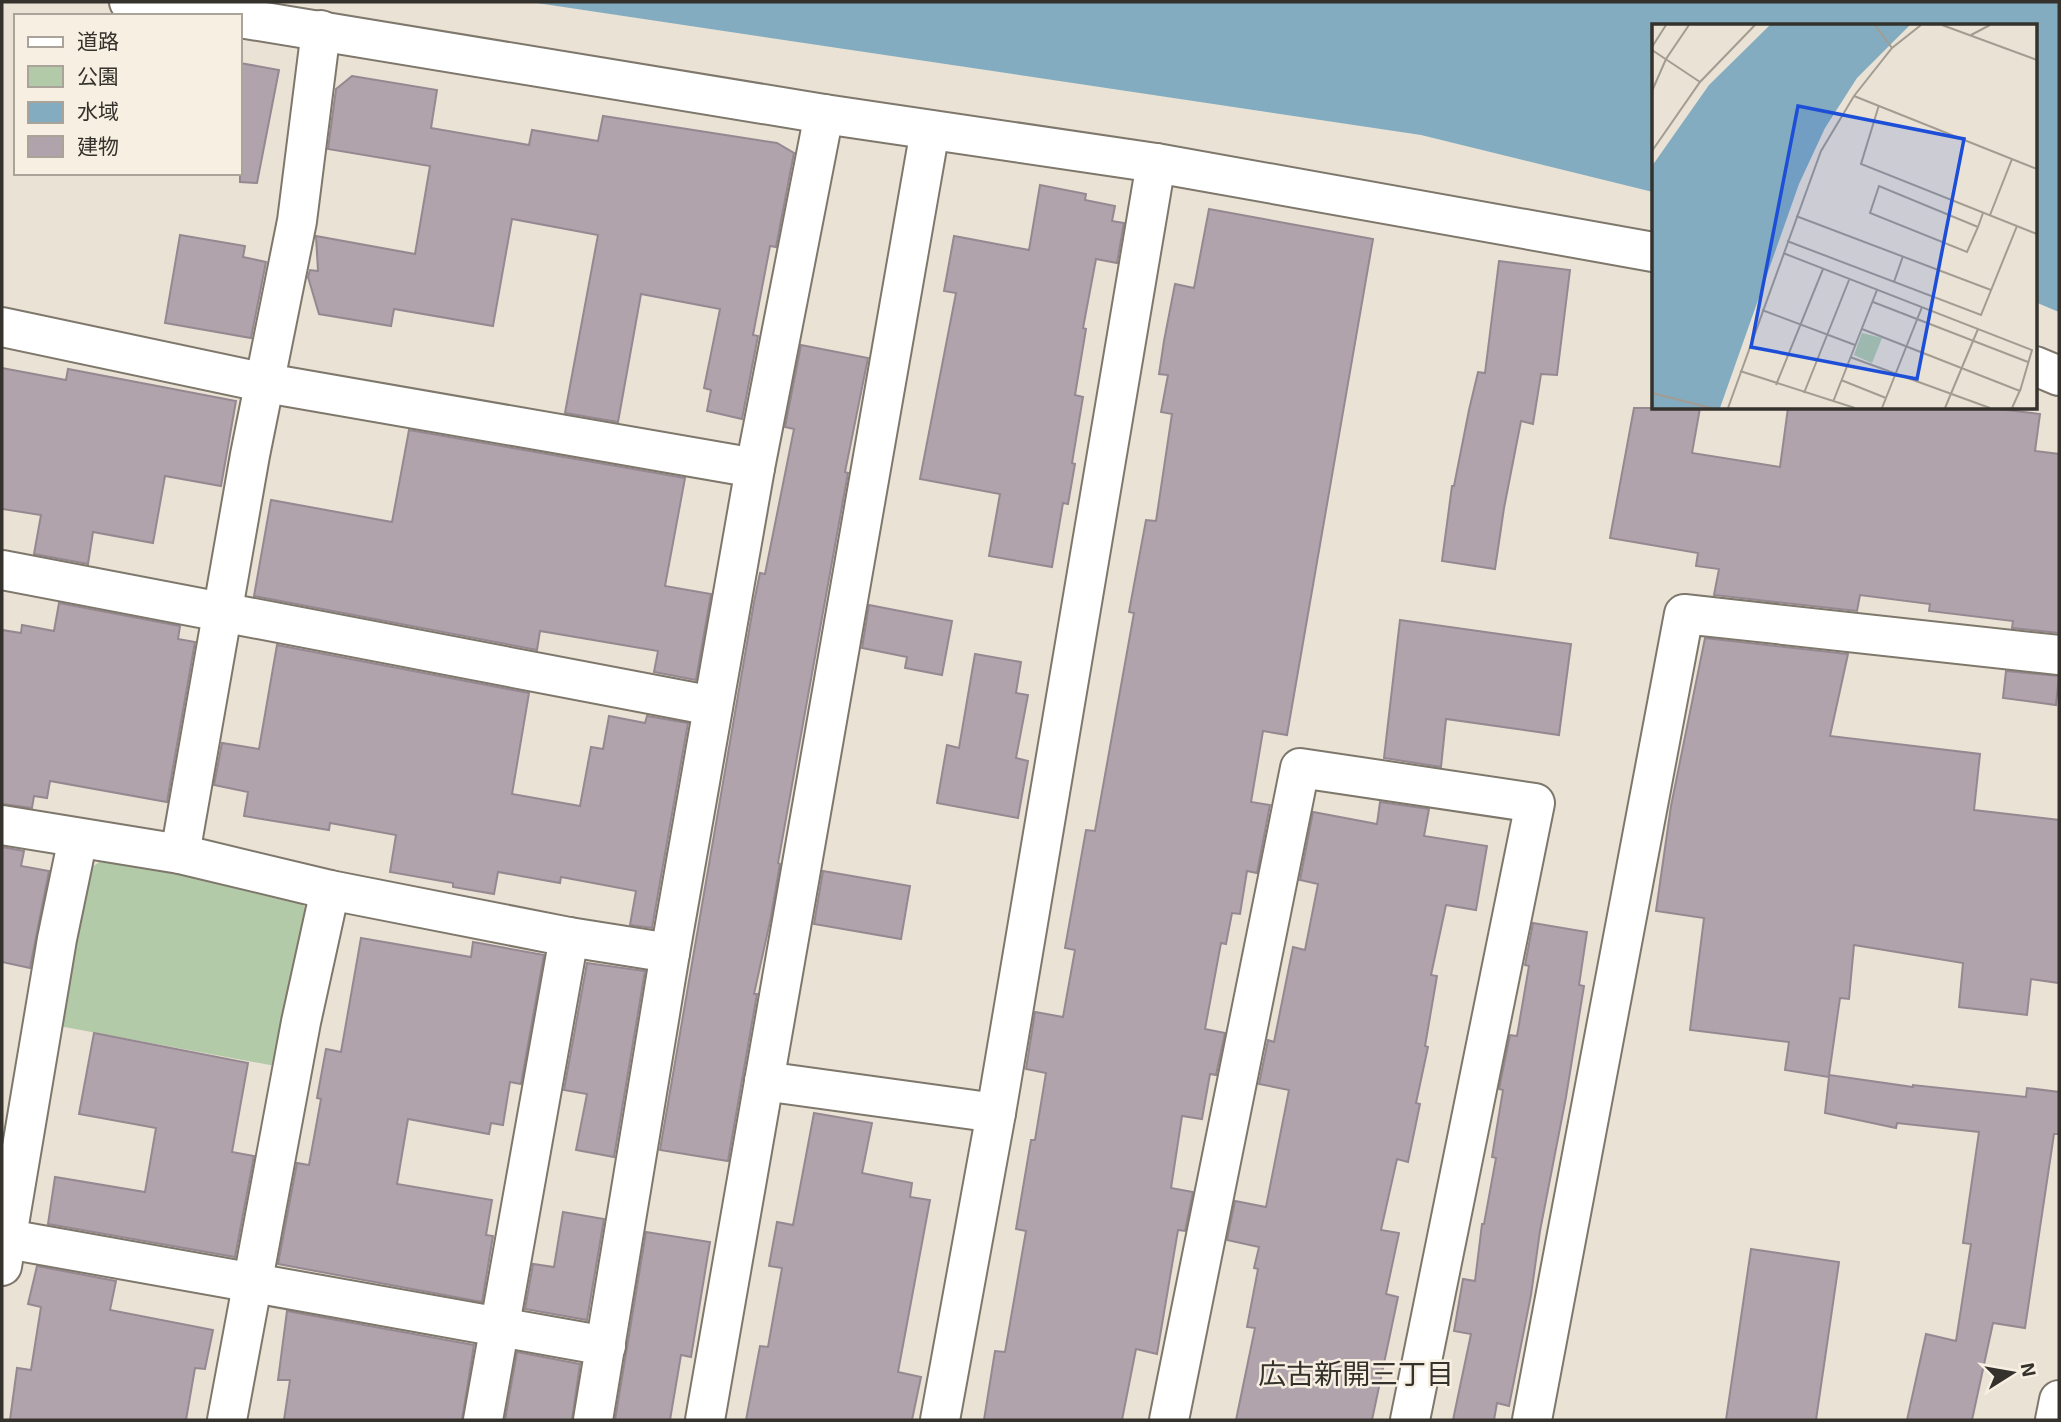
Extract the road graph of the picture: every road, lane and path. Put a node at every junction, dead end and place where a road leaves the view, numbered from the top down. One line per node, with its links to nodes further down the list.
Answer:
1 (129, 2): 2 (street)
2 (210, 14)
3 (242, 18): 4 (street)
4 (321, 30): 5 (street); 12 (street)
5 (824, 114): 6 (street); 13 (street)
6 (930, 130): 7 (street); 24 (street)
7 (1156, 163): 8 (street); 25 (street)
8 (1652, 252)
9 (2, 327): 12 (street)
10 (2036, 366): 11 (street)
11 (2059, 376)
12 (266, 383): 13 (street); 15 (street)
13 (755, 468): 17 (street)
14 (2, 570): 15 (street)
15 (222, 613): 17 (street); 20 (street)
16 (2059, 655): 38 (street)
17 (713, 706): 23 (street)
18 (2, 825): 19 (street)
19 (78, 838): 20 (street); 26 (street)
20 (180, 854): 21 (street)
21 (330, 890): 22 (street); 27 (street)
22 (569, 937): 23 (street); 28 (street)
23 (670, 953): 29 (street)
24 (764, 1081): 25 (street); 34 (street)
25 (996, 1113): 35 (street)
26 (3, 1248): 27 (street)
27 (251, 1284): 28 (street); 31 (street)
28 (500, 1329): 29 (street); 32 (street)
29 (606, 1346): 33 (street)
30 (2059, 1400): 39 (street)
31 (227, 1420)
32 (483, 1420)
33 (593, 1420)
34 (705, 1420)
35 (940, 1420)
36 (1169, 1420): 37 (street)
37 (1410, 1420)
38 (1532, 1420)
39 (2055, 1420)

